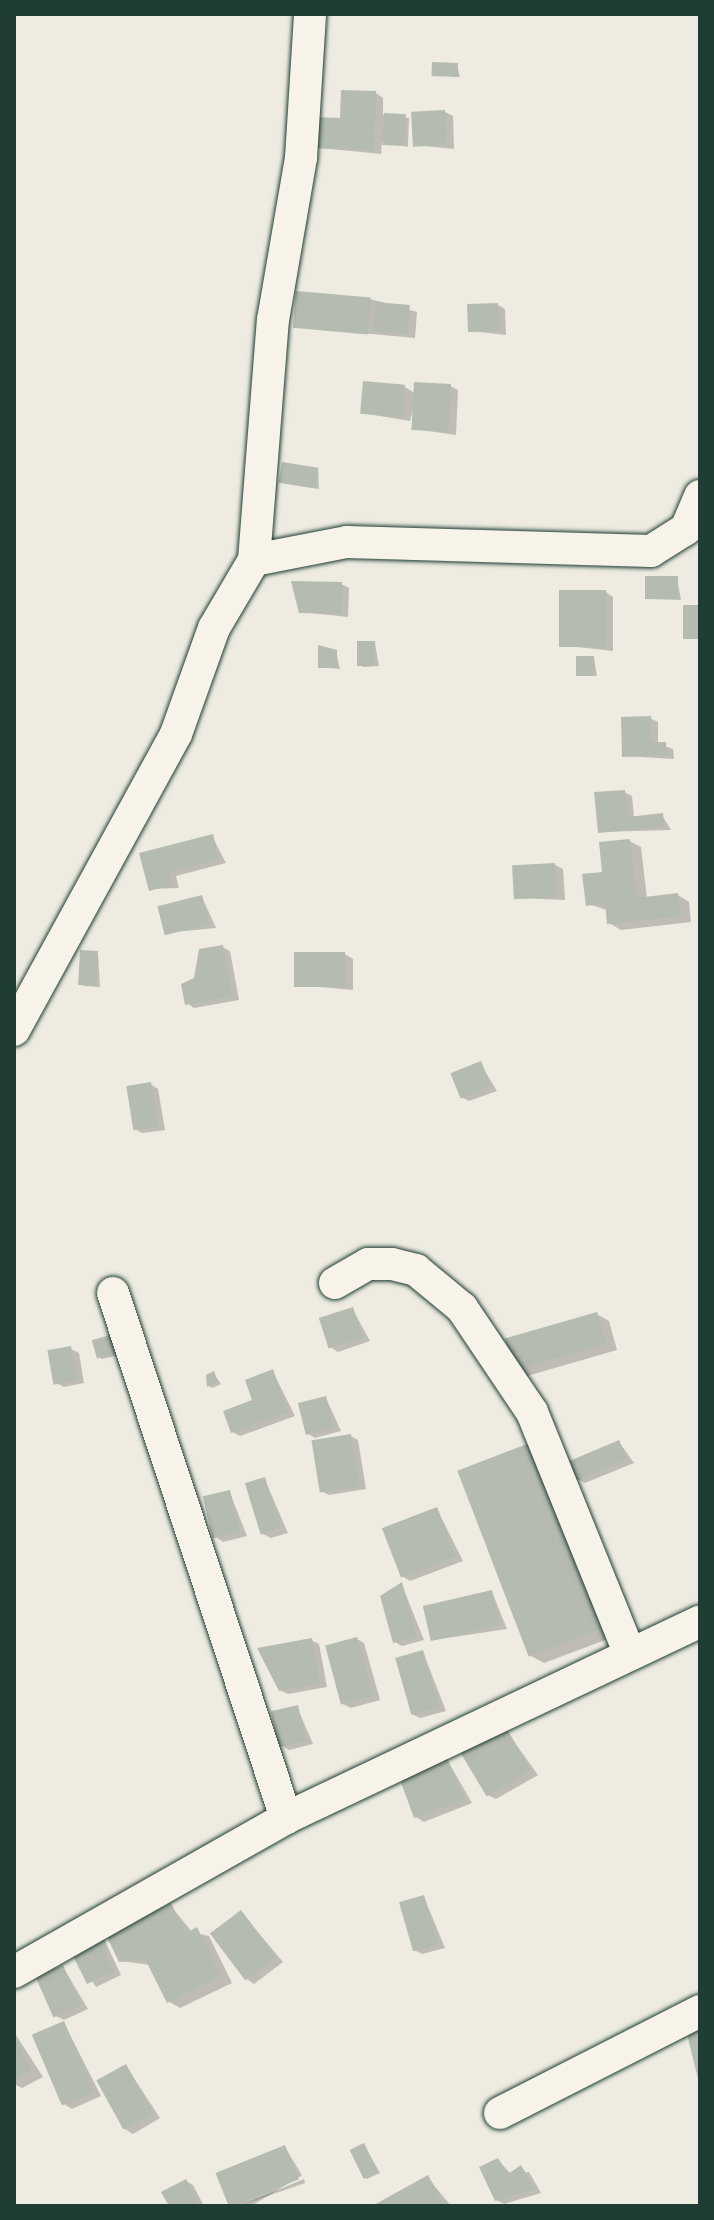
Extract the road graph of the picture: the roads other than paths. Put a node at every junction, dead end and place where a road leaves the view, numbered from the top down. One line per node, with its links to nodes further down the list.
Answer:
1 (310, 14): 3 (street)
2 (700, 496): 3 (street)
3 (254, 560): 4 (street)
4 (14, 1030)
5 (335, 1283): 8 (street)
6 (113, 1293): 9 (street)
7 (700, 1621): 8 (street)
8 (629, 1652): 9 (street)
9 (286, 1818): 10 (street)
10 (14, 1972)
11 (700, 2011): 12 (street)
12 (500, 2113)

